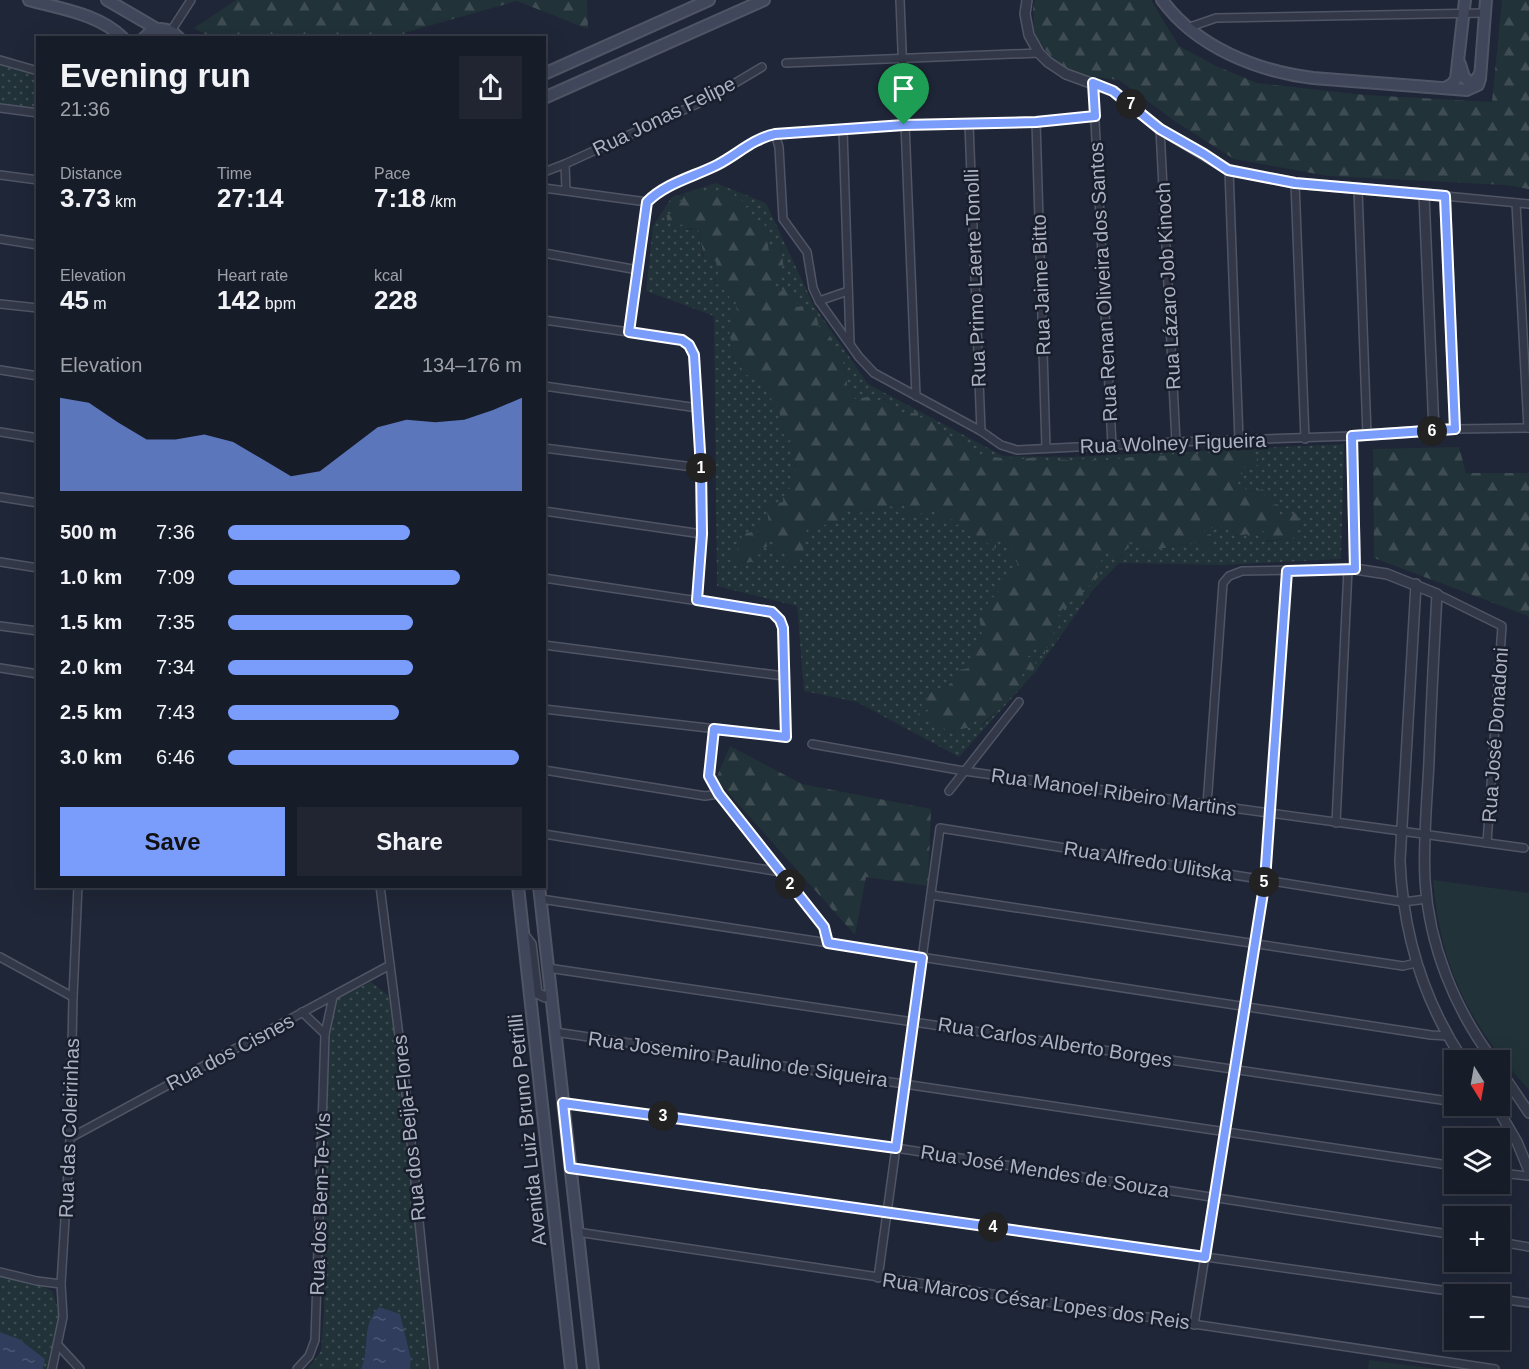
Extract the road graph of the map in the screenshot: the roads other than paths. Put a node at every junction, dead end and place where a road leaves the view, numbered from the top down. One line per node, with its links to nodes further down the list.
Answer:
1 (29, 0): 16 (main road)
2 (107, 0): 14 (main road)
3 (191, 0): 15 (street)
4 (709, 0): 26 (main road)
5 (900, 0): 19 (street)
6 (1027, 0): 18 (street)
7 (1162, 0): 13 (main road)
8 (1465, 0): 11 (main road)
9 (1486, 0): 12 (main road)
10 (759, 1): 29 (main road)
11 (1464, 12): 12 (street); 13 (street); 21 (main road)
12 (1484, 13): 25 (main road)
13 (1188, 28): 28 (main road)
14 (157, 29): 15 (main road); 17 (main road)
15 (175, 34)
16 (121, 36)
17 (146, 36)
18 (1039, 53): 19 (street); 27 (street)
19 (902, 59): 22 (street); 35 (street)
20 (0, 60): 24 (street)
21 (1459, 61): 25 (main road); 28 (main road)
22 (786, 63)
23 (762, 67): 39 (street, Rua Jonas Felipe)
24 (36, 70)
25 (1481, 70): 28 (main road)
26 (546, 73)
27 (1093, 83): 32 (street, Rua Renan Oliveira dos Santos); 36 (street)
28 (1445, 88)
29 (546, 97)
30 (0, 108): 31 (street)
31 (36, 113)
32 (1095, 116): 33 (street); 80 (street, Rua Renan Oliveira dos Santos)
33 (1036, 122): 34 (street); 82 (street, Rua Jaime Bitto)
34 (969, 124): 35 (street); 71 (street, Rua Primo Laerte Tonolli)
35 (904, 125): 37 (street); 67 (street)
36 (1160, 129): 40 (street); 79 (street, Rua Lázaro Job Kinoch)
37 (843, 130): 38 (street); 57 (street)
38 (775, 134): 50 (street); 58 (street, Rua Wolney Figueira)
39 (566, 164): 41 (street, Rua Jonas Felipe); 47 (street)
40 (1228, 170): 44 (street); 78 (street)
41 (546, 171)
42 (0, 175): 43 (street)
43 (36, 180)
44 (1295, 183): 46 (street); 77 (street)
45 (546, 188): 47 (street)
46 (1358, 189): 48 (street); 74 (street)
47 (566, 190): 50 (street)
48 (1424, 194): 49 (street); 72 (street)
49 (1445, 196): 51 (street); 70 (street)
50 (647, 202): 56 (street)
51 (1516, 202): 52 (street); 69 (street)
52 (1529, 204)
53 (0, 239): 54 (street)
54 (36, 245)
55 (546, 254): 56 (street)
56 (638, 270): 62 (street)
57 (848, 291): 58 (street); 63 (street)
58 (819, 301): 63 (street, Rua Wolney Figueira)
59 (0, 304): 60 (street)
60 (36, 308)
61 (546, 320): 62 (street)
62 (629, 332): 68 (street)
63 (850, 344): 67 (street, Rua Wolney Figueira)
64 (0, 370): 65 (street)
65 (36, 376)
66 (546, 386): 68 (street)
67 (916, 396): 71 (street, Rua Wolney Figueira)
68 (698, 408): 83 (street)
69 (1529, 428): 70 (street, Rua Wolney Figueira)
70 (1455, 429): 72 (street, Rua Wolney Figueira)
71 (981, 431): 82 (street, Rua Wolney Figueira)
72 (1434, 431): 74 (street, Rua Wolney Figueira)
73 (0, 432): 76 (street)
74 (1367, 435): 75 (street, Rua Wolney Figueira)
75 (1352, 436): 77 (street, Rua Wolney Figueira); 90 (street)
76 (36, 438)
77 (1305, 439): 78 (street, Rua Wolney Figueira)
78 (1239, 440): 79 (street, Rua Wolney Figueira)
79 (1176, 442): 80 (street, Rua Wolney Figueira)
80 (1112, 445): 82 (street, Rua Wolney Figueira)
81 (546, 448): 83 (street)
82 (1046, 448)
83 (701, 468): 87 (street)
84 (0, 497): 85 (street)
85 (36, 503)
86 (546, 511): 87 (street)
87 (702, 534): 95 (street)
88 (0, 562): 89 (street)
89 (36, 568)
90 (1352, 569): 91 (street); 93 (street); 112 (street)
91 (1287, 571): 110 (street); 111 (street)
92 (546, 578): 95 (street)
93 (1416, 584): 94 (street); 113 (street)
94 (1437, 594): 115 (street); 116 (street, Rua José Donadoni)
95 (697, 600): 101 (street)
96 (0, 626): 97 (street)
97 (36, 631)
98 (546, 645): 101 (street)
99 (0, 668): 100 (street)
100 (36, 674)
101 (784, 676): 104 (street)
102 (1019, 702): 107 (street)
103 (546, 709): 104 (street)
104 (714, 729): 109 (street)
105 (812, 744): 107 (street, Rua Manoel Ribeiro Martins)
106 (546, 770): 109 (street)
107 (963, 771): 108 (street); 110 (street, Rua Manoel Ribeiro Martins)
108 (949, 790)
109 (719, 794): 118 (street)
110 (1207, 805): 111 (street, Rua Manoel Ribeiro Martins)
111 (1270, 813): 112 (street, Rua Manoel Ribeiro Martins); 119 (street)
112 (1336, 823): 113 (street, Rua Manoel Ribeiro Martins)
113 (1401, 832): 115 (street, Rua Manoel Ribeiro Martins); 127 (street)
114 (546, 834): 118 (street)
115 (1425, 835): 116 (street, Rua Manoel Ribeiro Martins); 126 (street)
116 (1487, 843): 117 (street, Rua Manoel Ribeiro Martins)
117 (1524, 848)
118 (778, 868): 129 (street)
119 (1265, 880): 124 (street, Rua Alfredo Ulitska); 127 (street, Rua Alfredo Ulitska); 130 (street)
120 (78, 888): 138 (street, Rua das Coleirinhas)
121 (380, 888): 134 (street, Rua dos Beija-Flores)
122 (518, 888): 128 (main road, Avenida Luiz Bruno Petrilli)
123 (539, 888): 125 (main road, Avenida Luiz Bruno Petrilli)
124 (931, 895): 130 (street); 132 (street)
125 (541, 899): 129 (street); 135 (main road, Avenida Luiz Bruno Petrilli)
126 (1427, 899): 127 (street, Rua Alfredo Ulitska); 148 (street)
127 (1403, 902): 133 (street)
128 (523, 934): 136 (street); 142 (main road, Avenida Luiz Bruno Petrilli)
129 (828, 943): 132 (street)
130 (1255, 944): 133 (street); 139 (street)
131 (0, 957): 138 (street)
132 (922, 958): 139 (street); 143 (street)
133 (1416, 963): 146 (street)
134 (390, 965): 137 (street, Rua dos Cisnes); 182 (street, Rua dos Beija-Flores)
135 (548, 968): 136 (main road, Avenida Luiz Bruno Petrilli); 143 (street, Rua Carlos Alberto Borges)
136 (551, 993): 140 (main road, Avenida Luiz Bruno Petrilli)
137 (333, 996): 141 (street, Rua dos Cisnes); 145 (street, Rua dos Bem-Te-Vis)
138 (73, 997): 157 (street, Rua das Coleirinhas)
139 (1245, 1007): 146 (street); 149 (street)
140 (553, 1011): 142 (street); 144 (main road, Avenida Luiz Bruno Petrilli)
141 (302, 1012): 145 (street); 157 (street, Rua dos Cisnes)
142 (532, 1014): 183 (main road, Avenida Luiz Bruno Petrilli)
143 (913, 1021): 149 (street, Rua Carlos Alberto Borges); 150 (street)
144 (555, 1032): 150 (street, Rua Josemiro Paulino de Siqueira); 153 (main road, Avenida Luiz Bruno Petrilli)
145 (325, 1034): 181 (street, Rua dos Bem-Te-Vis)
146 (1448, 1036): 147 (street)
147 (1457, 1050)
148 (1486, 1050)
149 (1235, 1069): 152 (street, Rua Carlos Alberto Borges); 156 (street)
150 (905, 1084): 156 (street, Rua Josemiro Paulino de Siqueira); 158 (street)
151 (1510, 1085): 154 (street)
152 (1444, 1100)
153 (563, 1103): 158 (street, Rua José Mendes de Souza); 160 (main road, Avenida Luiz Bruno Petrilli)
154 (1529, 1113)
155 (1502, 1116): 161 (street)
156 (1225, 1132): 159 (street, Rua Josemiro Paulino de Siqueira); 164 (street)
157 (70, 1138): 173 (street, Rua das Coleirinhas)
158 (896, 1148): 164 (street, Rua José Mendes de Souza); 165 (street)
159 (1444, 1164)
160 (570, 1168): 165 (street); 166 (main road, Avenida Luiz Bruno Petrilli)
161 (1529, 1171)
162 (1510, 1174): 163 (street)
163 (1529, 1176)
164 (1214, 1197): 167 (street, Rua José Mendes de Souza); 170 (street)
165 (887, 1212): 170 (street); 172 (street)
166 (577, 1233): 172 (street, Rua Marcos César Lopes dos Reis); 184 (main road, Avenida Luiz Bruno Petrilli)
167 (1444, 1233)
168 (1510, 1244): 169 (street)
169 (1529, 1247)
170 (1205, 1257): 174 (street); 177 (street)
171 (0, 1272): 173 (street)
172 (878, 1278): 177 (street, Rua Marcos César Lopes dos Reis)
173 (61, 1284): 178 (street, Rua das Coleirinhas)
174 (1444, 1290)
175 (1510, 1300): 176 (street)
176 (1529, 1303)
177 (1194, 1325): 185 (street, Rua Marcos César Lopes dos Reis)
178 (58, 1345): 179 (street, Rua das Coleirinhas); 180 (street)
179 (52, 1369)
180 (81, 1369)
181 (297, 1369)
182 (434, 1369)
183 (571, 1369)
184 (593, 1369)
185 (1495, 1369)

